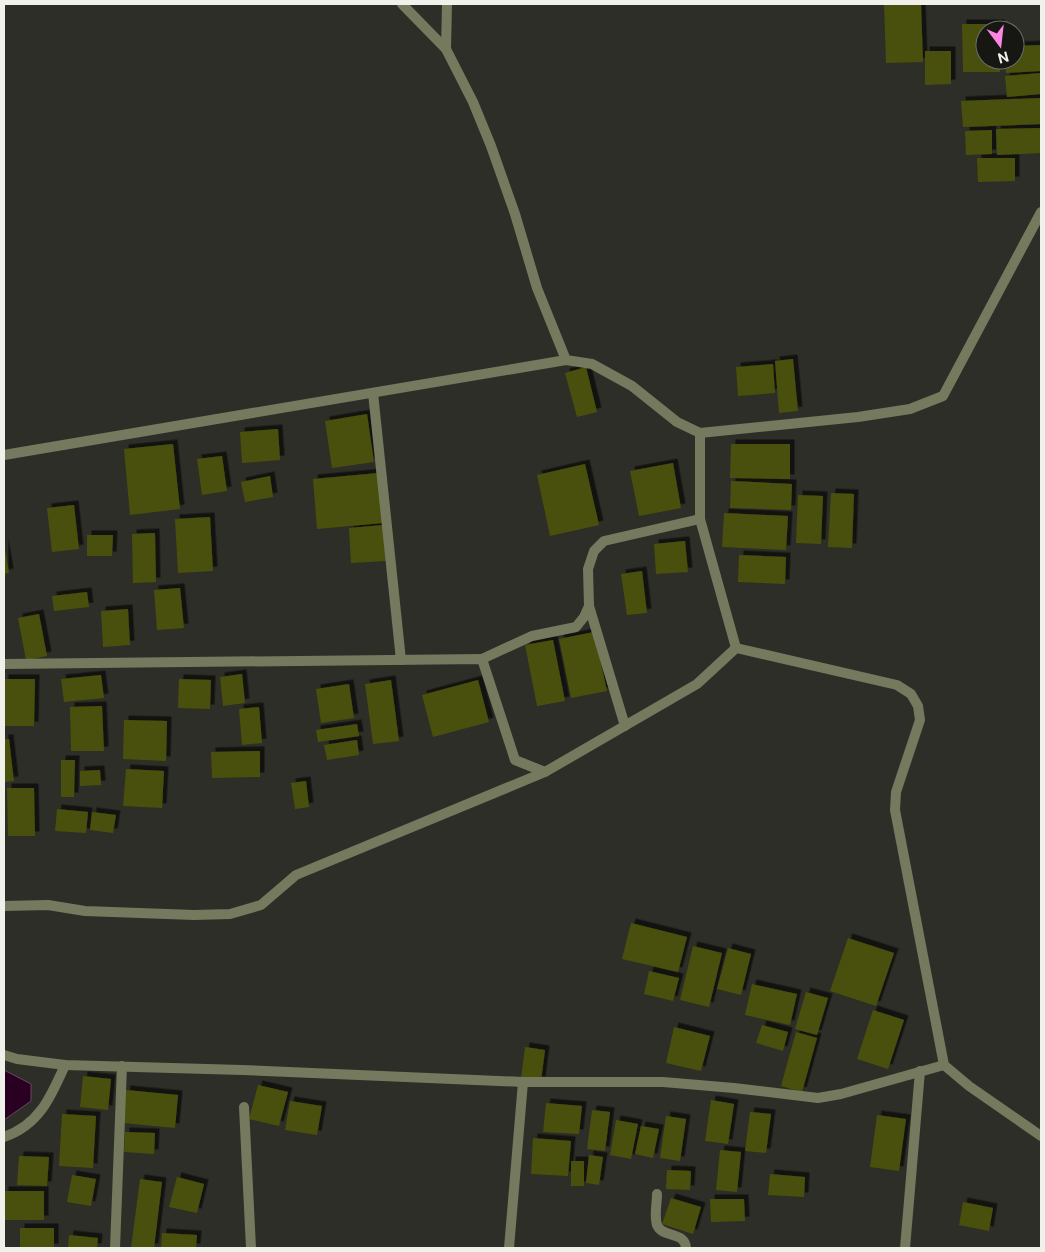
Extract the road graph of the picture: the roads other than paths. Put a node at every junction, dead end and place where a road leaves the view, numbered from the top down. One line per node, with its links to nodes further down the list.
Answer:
1 (402, 4): 3 (street)
2 (447, 4): 3 (street)
3 (446, 49): 5 (street)
4 (1041, 212): 7 (street)
5 (566, 360): 6 (street); 7 (street)
6 (373, 394): 8 (street); 12 (street)
7 (700, 433): 9 (street)
8 (4, 455)
9 (700, 519): 10 (street); 11 (street)
10 (589, 606): 13 (street); 15 (street)
11 (736, 648): 15 (street); 20 (street)
12 (401, 660): 13 (street); 14 (street)
13 (482, 660): 16 (street)
14 (4, 664)
15 (625, 726): 16 (street)
16 (545, 772): 17 (street)
17 (4, 906)
18 (4, 1055): 19 (street)
19 (65, 1065): 21 (street); 26 (street)
20 (944, 1065): 22 (street); 25 (street)
21 (122, 1066): 23 (street); 28 (street)
22 (920, 1071): 23 (street); 32 (street)
23 (524, 1082): 30 (street)
24 (244, 1107): 29 (street)
25 (1041, 1136)
26 (4, 1137)
27 (657, 1194): 31 (street)
28 (115, 1248)
29 (252, 1248)
30 (509, 1248)
31 (686, 1248)
32 (905, 1248)

